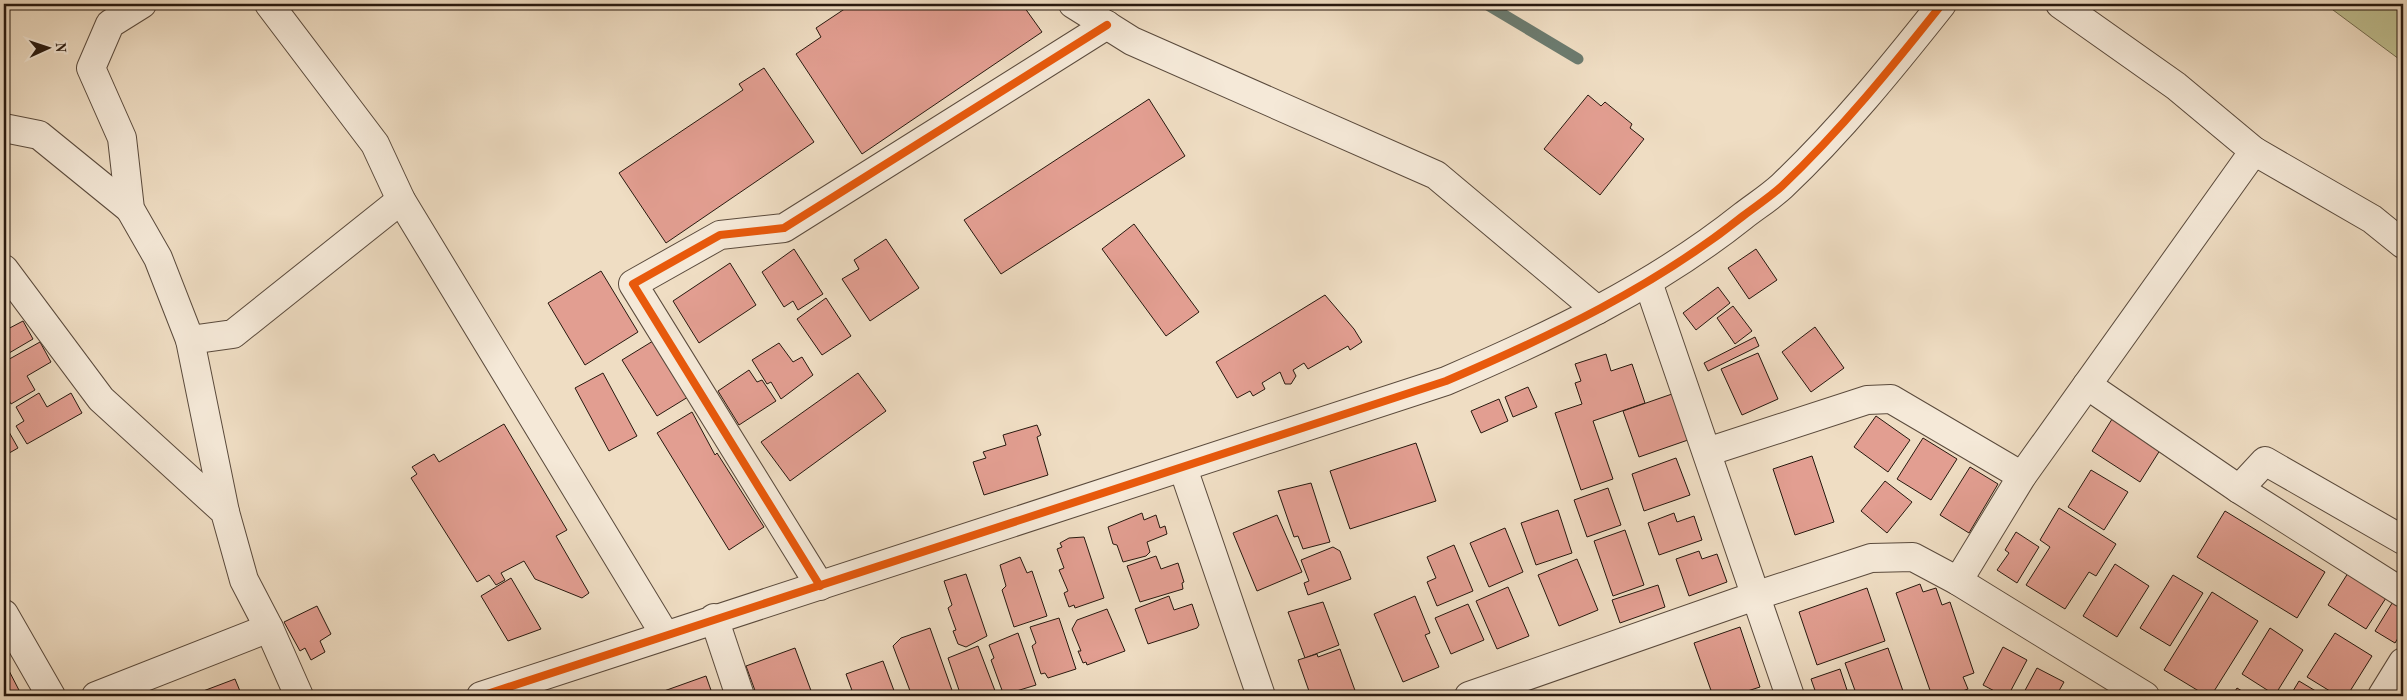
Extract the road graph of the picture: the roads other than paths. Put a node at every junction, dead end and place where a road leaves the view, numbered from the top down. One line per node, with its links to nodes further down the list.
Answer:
1 (142, 4): 10 (street)
2 (269, 4): 9 (street)
3 (1073, 4): 6 (street)
4 (1942, 4): 13 (street)
5 (2060, 4): 8 (street)
6 (1107, 25): 14 (street); 24 (street)
7 (4, 128): 10 (street)
8 (2254, 151): 11 (street); 16 (street)
9 (402, 200): 15 (street); 30 (street)
10 (130, 209): 15 (street)
11 (2403, 244)
12 (4, 269): 21 (street)
13 (1648, 282): 14 (street); 17 (street)
14 (1597, 310): 18 (street)
15 (190, 340): 21 (street)
16 (2087, 385): 19 (street); 20 (street)
17 (1707, 452): 19 (street); 26 (street)
18 (1183, 468): 24 (street); 37 (street)
19 (2022, 476): 23 (street)
20 (2239, 489): 22 (street); 25 (street)
21 (224, 512): 29 (street)
22 (2403, 540)
23 (1958, 581): 26 (street); 40 (street)
24 (820, 586): 28 (street)
25 (2403, 593)
26 (1755, 596): 38 (street); 39 (street)
27 (4, 614): 32 (street)
28 (714, 618): 30 (street); 36 (street)
29 (269, 628): 33 (street); 34 (street)
30 (665, 635): 35 (street)
31 (2403, 662): 41 (street)
32 (50, 696)
33 (96, 696)
34 (299, 696)
35 (481, 696)
36 (740, 696)
37 (1261, 696)
38 (1469, 696)
39 (1790, 696)
40 (2145, 696)
41 (2382, 696)

